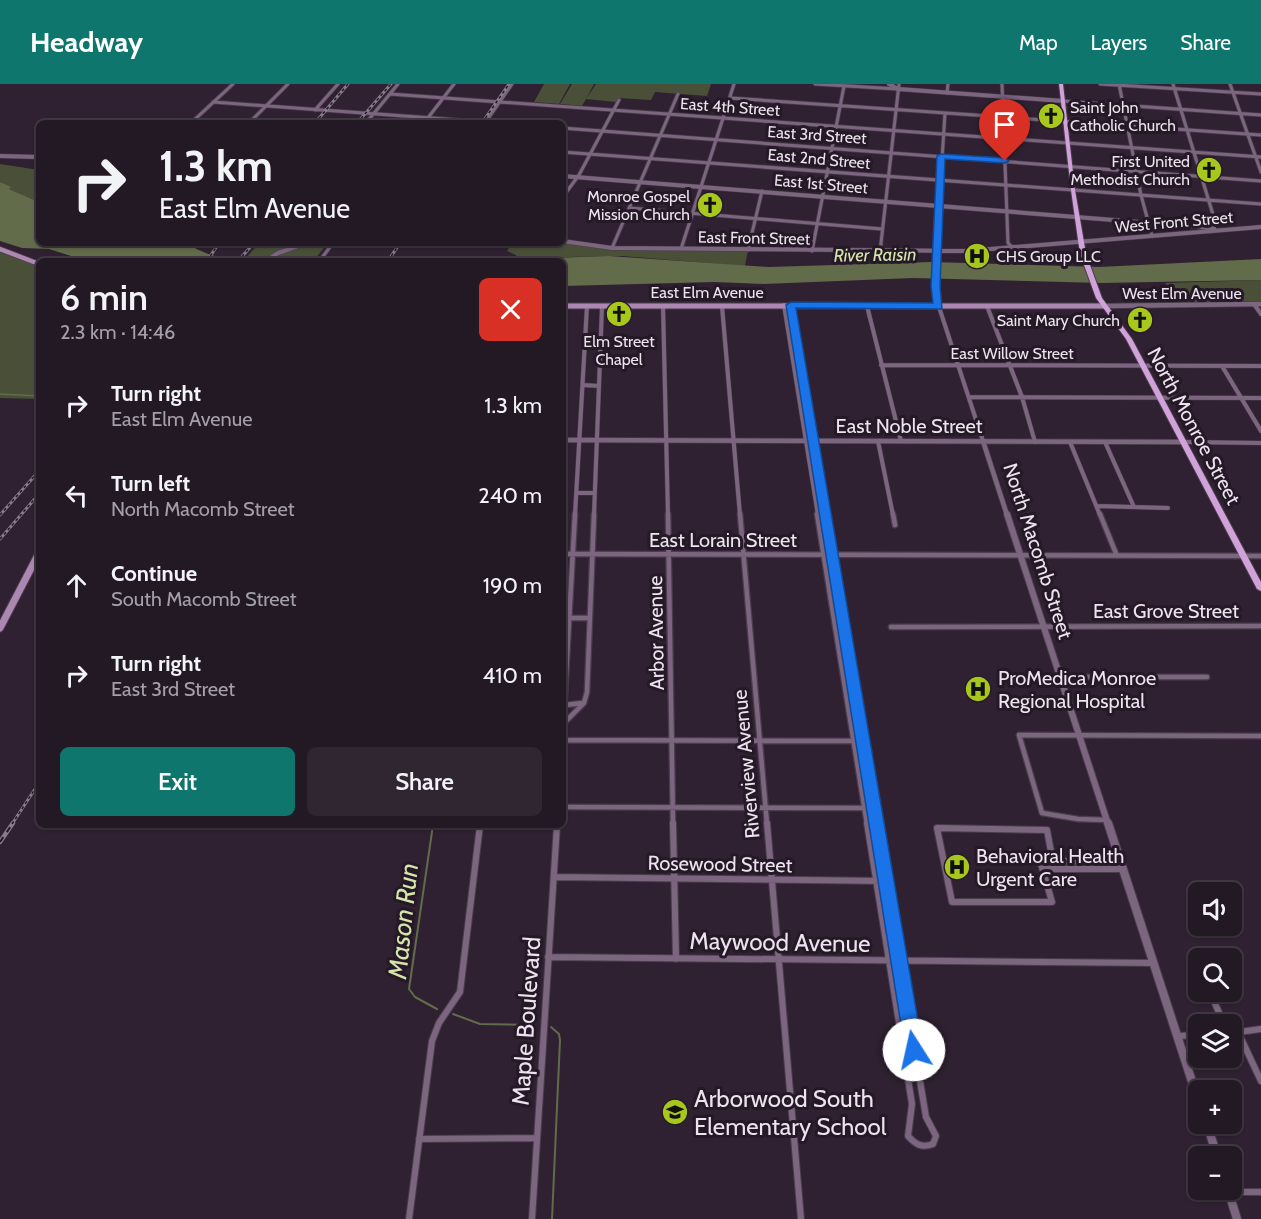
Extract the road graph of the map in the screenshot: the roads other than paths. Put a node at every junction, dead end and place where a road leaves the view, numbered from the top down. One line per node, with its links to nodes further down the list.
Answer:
1 (232, 84): 31 (street)
2 (288, 84): 33 (street)
3 (338, 84): 36 (street)
4 (398, 84): 22 (street)
5 (454, 84): 26 (street)
6 (512, 84): 29 (street)
7 (735, 84): 27 (street)
8 (815, 84): 17 (street)
9 (889, 84): 18 (street)
10 (948, 84): 20 (street)
11 (1002, 84): 25 (street)
12 (1061, 84): 30 (main road, North Monroe Street)
13 (1100, 84): 16 (street)
14 (1173, 84): 19 (street)
15 (1230, 84): 21 (street)
16 (1119, 85): 19 (street); 32 (street)
17 (844, 86): 18 (street); 34 (street)
18 (899, 87): 20 (street); 38 (street)
19 (1175, 89): 21 (street); 35 (street)
20 (947, 93): 25 (street)
21 (1233, 93): 24 (street); 40 (street)
22 (390, 94): 26 (street, East 4th Street); 41 (street)
23 (678, 94): 42 (street)
24 (1261, 94)
25 (1002, 96): 30 (street); 44 (street)
26 (444, 98): 29 (street, East 4th Street); 45 (street)
27 (730, 98): 34 (street); 46 (street)
28 (619, 100): 37 (street)
29 (500, 101): 37 (street, East 4th Street); 51 (street)
30 (1063, 101): 32 (street); 52 (main road, North Monroe Street)
31 (213, 102): 33 (street); 47 (street)
32 (1123, 105): 35 (street); 53 (street)
33 (266, 106): 36 (street); 48 (street)
34 (840, 106): 38 (street); 54 (street)
35 (1181, 109): 40 (street); 57 (street)
36 (315, 110): 41 (street)
37 (614, 110): 42 (street, East 4th Street); 58 (street)
38 (896, 110): 39 (street); 56 (street)
39 (945, 113): 44 (street); 59 (street)
40 (1241, 113): 43 (street); 60 (street)
41 (373, 114): 45 (street); 49 (street)
42 (668, 114): 46 (street, East 4th Street); 61 (street)
43 (1261, 115)
44 (1003, 117): 52 (street); 63 (street)
45 (428, 118): 50 (street)
46 (723, 118): 54 (street, East 4th Street); 64 (street)
47 (194, 120)
48 (252, 120)
49 (368, 120)
50 (451, 120)
51 (488, 120)
52 (1066, 121): 53 (street); 65 (main road, North Monroe Street)
53 (1127, 125): 57 (street); 66 (street)
54 (837, 126): 56 (street, East 4th Street); 67 (street)
55 (566, 128): 58 (street, East 3rd Street)
56 (892, 130): 59 (street, East 4th Street); 69 (street)
57 (1188, 130): 60 (street); 70 (street)
58 (603, 131): 61 (street, East 3rd Street); 71 (street)
59 (943, 134): 63 (street, East 4th Street); 73 (street)
60 (1247, 134): 62 (street); 74 (street)
61 (658, 135): 64 (street, East 3rd Street); 77 (street)
62 (1261, 135)
63 (1004, 138): 65 (street, East 4th Street); 78 (street)
64 (716, 139): 67 (street, East 3rd Street); 79 (street)
65 (1068, 143): 66 (street, East 4th Street); 80 (main road, North Monroe Street)
66 (1132, 147): 70 (street, East 4th Street); 81 (street)
67 (831, 148): 69 (street, East 3rd Street); 82 (street)
68 (566, 152): 71 (street, East 2nd Street)
69 (890, 152): 73 (street, East 3rd Street); 87 (street)
70 (1194, 152): 74 (street, East 4th Street); 85 (street)
71 (591, 154): 77 (street, East 2nd Street); 86 (street)
72 (0, 156): 75 (street)
73 (941, 156): 78 (street, East 3rd Street); 88 (street)
74 (1254, 156): 76 (street, East 4th Street); 83 (street)
75 (36, 157)
76 (1261, 157)
77 (649, 158): 79 (street, East 2nd Street); 90 (street)
78 (1005, 161): 80 (street, East 3rd Street); 91 (street)
79 (709, 162): 82 (street, East 2nd Street); 92 (street)
80 (1070, 165): 81 (street, East 3rd Street); 93 (main road, North Monroe Street)
81 (1137, 171): 85 (street, East 3rd Street); 96 (street)
82 (828, 172): 87 (street, East 2nd Street); 97 (street)
83 (1261, 172)
84 (566, 176): 86 (street, East 1st Street)
85 (1201, 176): 89 (street, East 3rd Street); 99 (street)
86 (577, 177): 90 (street, East 1st Street); 95 (street)
87 (888, 177): 88 (street, East 2nd Street); 98 (street)
88 (940, 180): 91 (street, East 2nd Street); 101 (street)
89 (1261, 181)
90 (640, 182): 92 (street, East 1st Street); 102 (street)
91 (1005, 186): 93 (street, East 2nd Street); 103 (street)
92 (701, 188): 94 (street, East 1st Street); 104 (street)
93 (1073, 190): 96 (street, East 2nd Street); 105 (main road, North Monroe Street)
94 (762, 191): 97 (street, East 1st Street); 106 (street)
95 (566, 192)
96 (1141, 195): 99 (street, East 2nd Street); 107 (street)
97 (823, 196): 98 (street, East 1st Street); 108 (street)
98 (885, 201): 101 (street, East 1st Street); 111 (street)
99 (1207, 201): 100 (street, East 2nd Street); 110 (street)
100 (1261, 204)
101 (939, 206): 103 (street, East 1st Street); 127 (street, North Macomb Street)
102 (629, 208): 104 (street); 120 (street)
103 (1006, 212): 105 (street, East 1st Street); 121 (street)
104 (693, 213): 106 (street); 123 (street)
105 (1077, 216): 107 (street, East 1st Street); 117 (main road, North Monroe Street)
106 (755, 220): 108 (street); 124 (street)
107 (1149, 223): 110 (street, East 1st Street); 114 (street)
108 (818, 225): 111 (street); 125 (street)
109 (1261, 227): 112 (street, West Front Street)
110 (1214, 228): 112 (street, East 1st Street); 113 (street)
111 (882, 229): 126 (street)
112 (1235, 229): 113 (street, West Front Street)
113 (1204, 232): 114 (street, West Front Street)
114 (1152, 236): 115 (street, West Front Street)
115 (1089, 241): 117 (street, East Front Street)
116 (566, 242): 120 (street, East Front Street)
117 (1081, 242): 121 (street, East Front Street); 142 (main road, North Monroe Street)
118 (298, 246): 128 (street)
119 (331, 246): 129 (street)
120 (612, 248): 123 (street, East Front Street)
121 (1013, 248): 127 (street, East Front Street)
122 (0, 249): 130 (main road)
123 (681, 249): 124 (street, East Front Street)
124 (748, 250): 125 (street, East Front Street)
125 (813, 251): 126 (street, East Front Street)
126 (880, 252): 127 (street, East Front Street)
127 (938, 252): 140 (street, North Macomb Street)
128 (269, 258)
129 (321, 258)
130 (36, 263)
131 (1254, 304): 132 (street, West Elm Avenue); 142 (street, West Elm Avenue); 144 (street)
132 (1261, 304)
133 (784, 305): 134 (main road, East Elm Avenue); 138 (main road, East Elm Avenue); 166 (street)
134 (791, 305): 139 (main road, East Elm Avenue); 167 (street)
135 (566, 306): 136 (main road, East Elm Avenue)
136 (587, 306): 143 (main road, East Elm Avenue); 145 (street)
137 (663, 306): 138 (main road, East Elm Avenue); 143 (main road, East Elm Avenue); 164 (street, Arbor Avenue)
138 (722, 306): 165 (street, Riverview Avenue)
139 (867, 306): 140 (main road, East Elm Avenue); 147 (street)
140 (939, 306): 141 (main road, East Elm Avenue); 148 (street, North Macomb Street)
141 (987, 306): 142 (main road, East Elm Avenue); 149 (street)
142 (1103, 306): 150 (main road, North Monroe Street)
143 (602, 307): 146 (street)
144 (1261, 314)
145 (585, 342): 146 (street); 153 (street)
146 (601, 342): 154 (street)
147 (881, 365): 148 (street, East Willow Street); 169 (street)
148 (959, 365): 149 (street, East Willow Street); 155 (street, North Macomb Street)
149 (1009, 365): 150 (street, East Willow Street); 156 (street)
150 (1144, 366): 151 (street, East Willow Street); 157 (main road, North Monroe Street)
151 (1222, 366): 152 (street, East Willow Street); 158 (street)
152 (1261, 366)
153 (583, 385): 154 (street); 162 (street)
154 (599, 386): 163 (street)
155 (969, 397): 156 (street); 170 (street, North Macomb Street)
156 (1022, 397): 157 (street); 171 (street)
157 (1160, 398): 158 (street); 174 (main road, North Monroe Street)
158 (1241, 398): 159 (street); 160 (street)
159 (1261, 398)
160 (1261, 431)
161 (566, 440): 162 (street, East Noble Street)
162 (579, 441): 163 (street, East Noble Street); 176 (street)
163 (596, 441): 164 (street, East Noble Street); 177 (street)
164 (664, 441): 165 (street, East Noble Street); 185 (street, Arbor Avenue)
165 (732, 441): 166 (street, East Noble Street); 186 (street, Riverview Avenue)
166 (805, 441): 167 (street, East Noble Street); 187 (street)
167 (813, 441): 168 (street, East Noble Street); 188 (street)
168 (878, 441): 169 (street, East Noble Street); 181 (street)
169 (901, 441): 170 (street, East Noble Street)
170 (984, 441): 171 (street, East Noble Street); 189 (street, North Macomb Street)
171 (1035, 442): 172 (street, East Noble Street)
172 (1070, 442): 173 (street, East Noble Street); 178 (street)
173 (1105, 442): 174 (street, East Noble Street); 179 (street)
174 (1184, 442): 175 (street); 191 (main road, North Monroe Street)
175 (1261, 442)
176 (578, 493): 177 (street); 183 (street)
177 (594, 493): 184 (street)
178 (1097, 506): 179 (street); 190 (street)
179 (1134, 507): 180 (street)
180 (1168, 508)
181 (895, 525)
182 (566, 554): 183 (street, East Lorain Street)
183 (573, 554): 184 (street, East Lorain Street); 195 (street)
184 (593, 554): 185 (street, East Lorain Street); 196 (street)
185 (669, 555): 186 (street, East Lorain Street); 211 (street, Arbor Avenue)
186 (744, 555): 187 (street, East Lorain Street); 212 (street, Riverview Avenue)
187 (825, 555): 188 (street, East Lorain Street); 210 (street)
188 (833, 555): 189 (street, East Lorain Street); 213 (street)
189 (1020, 555): 190 (street, East Lorain Street); 197 (street, North Macomb Street)
190 (1117, 556): 191 (street, East Lorain Street)
191 (1244, 556): 192 (street, East Lorain Street); 194 (main road, North Monroe Street)
192 (1261, 556)
193 (36, 559): 200 (main road)
194 (1261, 589)
195 (571, 618): 196 (street); 203 (street)
196 (590, 618): 204 (street)
197 (1043, 626): 198 (street, East Grove Street); 199 (street, East Grove Street); 201 (street, North Macomb Street)
198 (1261, 626)
199 (891, 627)
200 (0, 628)
201 (1060, 677): 202 (street); 207 (street, North Macomb Street)
202 (1207, 677)
203 (566, 690)
204 (584, 703): 205 (street); 206 (street)
205 (566, 705)
206 (566, 721)
207 (1079, 735): 208 (street); 219 (street, North Macomb Street); 219 (street)
208 (1261, 736)
209 (566, 740): 211 (street)
210 (852, 740): 212 (street); 213 (street); 217 (street)
211 (673, 741): 212 (street); 214 (street, Arbor Avenue)
212 (759, 741): 215 (street, Riverview Avenue)
213 (863, 741): 218 (street)
214 (673, 806): 215 (street); 216 (street); 226 (street, Arbor Avenue)
215 (764, 806): 217 (street); 227 (street, Riverview Avenue)
216 (566, 807)
217 (864, 808): 218 (street); 228 (street)
218 (874, 808): 229 (street)
219 (1107, 820): 224 (street, North Macomb Street)
220 (480, 828): 244 (street)
221 (557, 828): 225 (street, Maple Boulevard)
222 (1052, 857): 223 (street); 223 (street); 224 (street)
223 (1041, 865): 224 (street)
224 (1122, 865): 235 (street, North Macomb Street)
225 (554, 877): 226 (street, Rosewood Street); 230 (street, Maple Boulevard)
226 (672, 877): 227 (street, Rosewood Street); 231 (street, Arbor Avenue)
227 (770, 880): 228 (street, Rosewood Street); 232 (street, Riverview Avenue)
228 (876, 880): 229 (street, Rosewood Street); 233 (street)
229 (886, 881): 234 (street)
230 (548, 957): 231 (street, Maywood Avenue); 243 (street, Maple Boulevard)
231 (676, 959): 232 (street, Maywood Avenue)
232 (779, 961): 233 (street, Maywood Avenue); 250 (street, Riverview Avenue)
233 (889, 961): 234 (street, Maywood Avenue); 234 (street)
234 (899, 961): 235 (street, Maywood Avenue)
235 (1155, 963): 238 (street, North Macomb Street)
236 (1261, 1029): 237 (street)
237 (1242, 1032)
238 (1178, 1036): 239 (street); 241 (street, North Macomb Street)
239 (1188, 1036)
240 (1242, 1047): 242 (street)
241 (1192, 1080)
242 (1261, 1081)
243 (537, 1138): 244 (street); 249 (street, Maple Boulevard)
244 (419, 1139): 248 (street)
245 (1242, 1191): 246 (street)
246 (1261, 1192)
247 (1231, 1200): 251 (street)
248 (409, 1219)
249 (532, 1219)
250 (801, 1219)
251 (1238, 1219)

